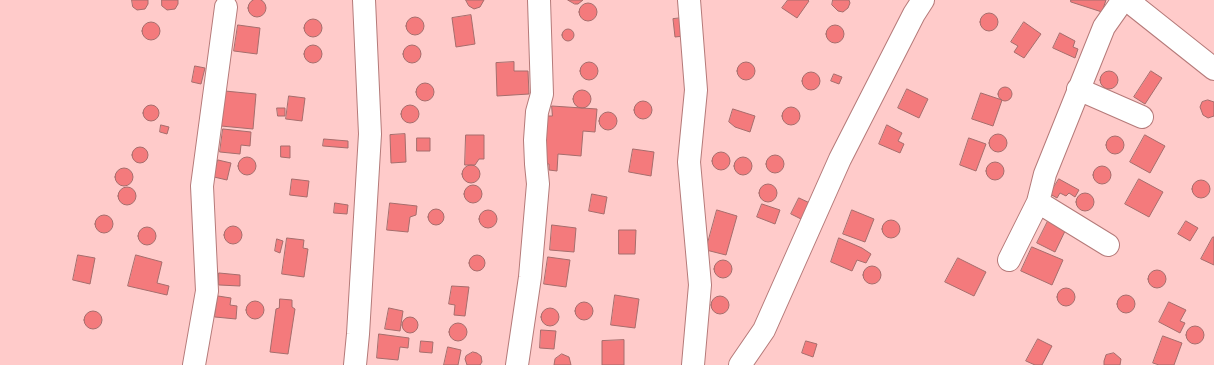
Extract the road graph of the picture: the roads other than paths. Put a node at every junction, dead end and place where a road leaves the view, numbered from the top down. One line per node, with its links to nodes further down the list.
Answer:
1 (364, 0): 15 (street)
2 (539, 0): 16 (street)
3 (689, 0): 17 (street)
4 (923, 0): 18 (street)
5 (1123, 0): 9 (street)
6 (1127, 0): 8 (street)
7 (226, 7): 14 (street)
8 (1214, 69)
9 (1078, 89): 10 (street); 11 (street)
10 (1142, 117)
11 (1038, 202): 12 (street); 13 (street)
12 (1108, 245)
13 (1009, 260)
14 (194, 365)
15 (355, 365)
16 (517, 365)
17 (693, 365)
18 (740, 365)

